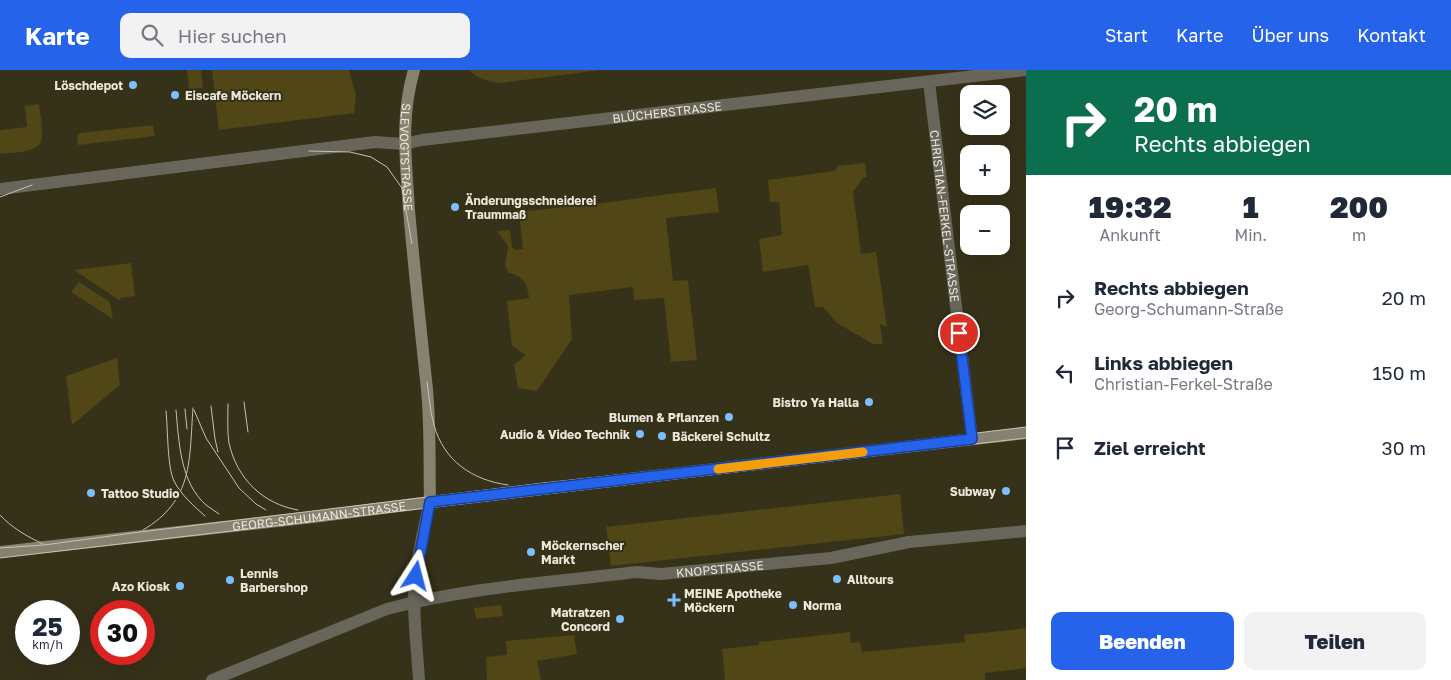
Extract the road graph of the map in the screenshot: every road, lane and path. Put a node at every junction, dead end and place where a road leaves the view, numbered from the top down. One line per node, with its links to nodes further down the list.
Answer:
1 (414, 70): 5 (main road, SLEVOGTSTRASSE)
2 (1026, 70): 3 (street, BLÜCHERSTRASSE)
3 (944, 75): 4 (street, BLÜCHERSTRASSE)
4 (929, 82): 5 (street, BLÜCHERSTRASSE); 8 (street, CHRISTIAN-FERKEL-STRASSE)
5 (404, 144): 6 (street, BLÜCHERSTRASSE); 9 (main road, SLEVOGTSTRASSE)
6 (0, 189)
7 (1026, 433): 8 (main road, GEORG-SCHUMANN-STRASSE)
8 (972, 439): 9 (main road, GEORG-SCHUMANN-STRASSE)
9 (430, 502): 11 (main road, GEORG-SCHUMANN-STRASSE); 12 (street)
10 (1026, 531): 12 (street, KNOPSTRASSE)
11 (0, 552)
12 (414, 602): 13 (street, KNOPSTRASSE); 14 (street)
13 (212, 680)
14 (419, 680)

